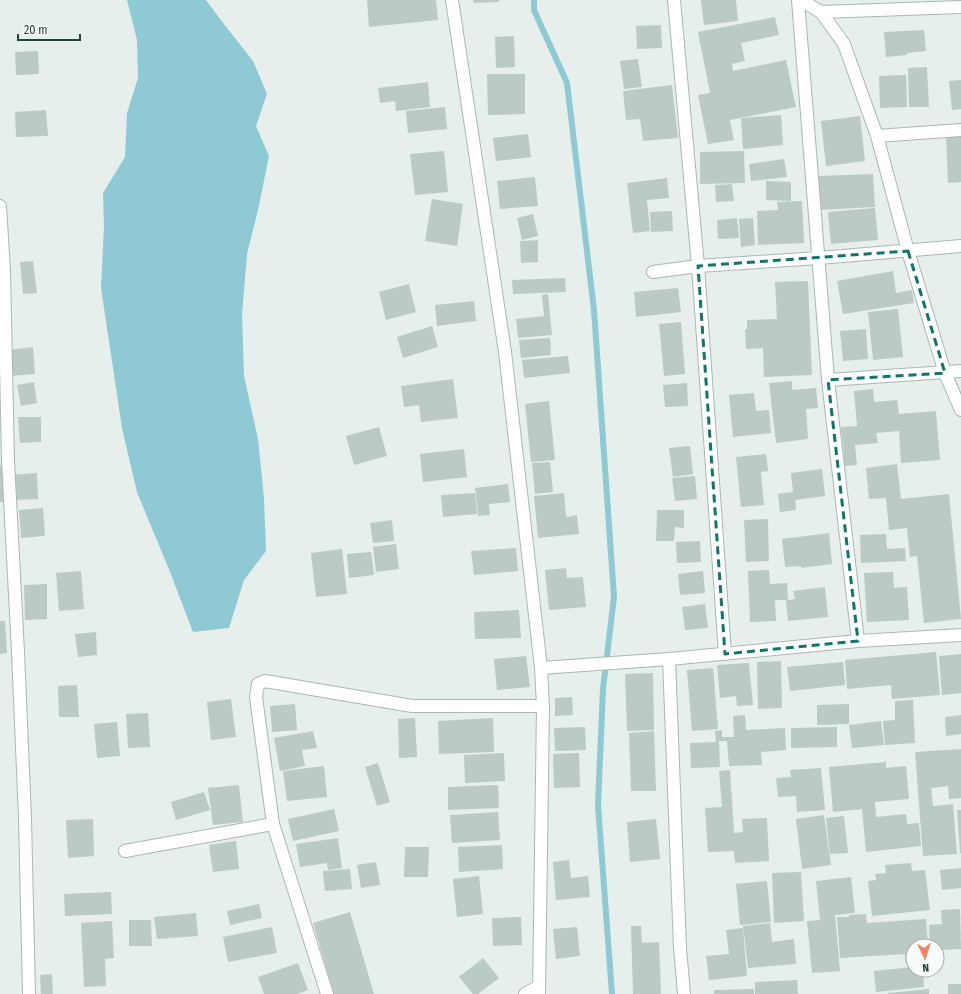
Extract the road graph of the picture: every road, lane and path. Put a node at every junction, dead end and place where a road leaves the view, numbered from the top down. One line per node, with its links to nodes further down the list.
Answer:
1 (452, 0): 22 (street)
2 (674, 0): 12 (street)
3 (800, 0): 5 (street); 11 (street)
4 (961, 7): 5 (street)
5 (821, 12): 7 (street)
6 (961, 130): 7 (street)
7 (877, 136): 10 (street)
8 (0, 206): 27 (street)
9 (961, 246): 10 (street)
10 (908, 251): 11 (street); 15 (street)
11 (819, 258): 12 (street); 16 (street)
12 (698, 266): 13 (street); 20 (street)
13 (653, 272)
14 (961, 371): 15 (street)
15 (945, 373): 16 (street); 17 (street)
16 (828, 380): 19 (street)
17 (961, 410)
18 (961, 635): 19 (street)
19 (858, 642): 20 (street)
20 (726, 654): 21 (street)
21 (668, 659): 22 (street); 30 (street)
22 (541, 668): 23 (street)
23 (543, 706): 24 (street); 26 (street)
24 (273, 824): 25 (street); 28 (street)
25 (125, 852)
26 (539, 990): 29 (street)
27 (29, 994)
28 (327, 994)
29 (525, 994)
30 (684, 994)

